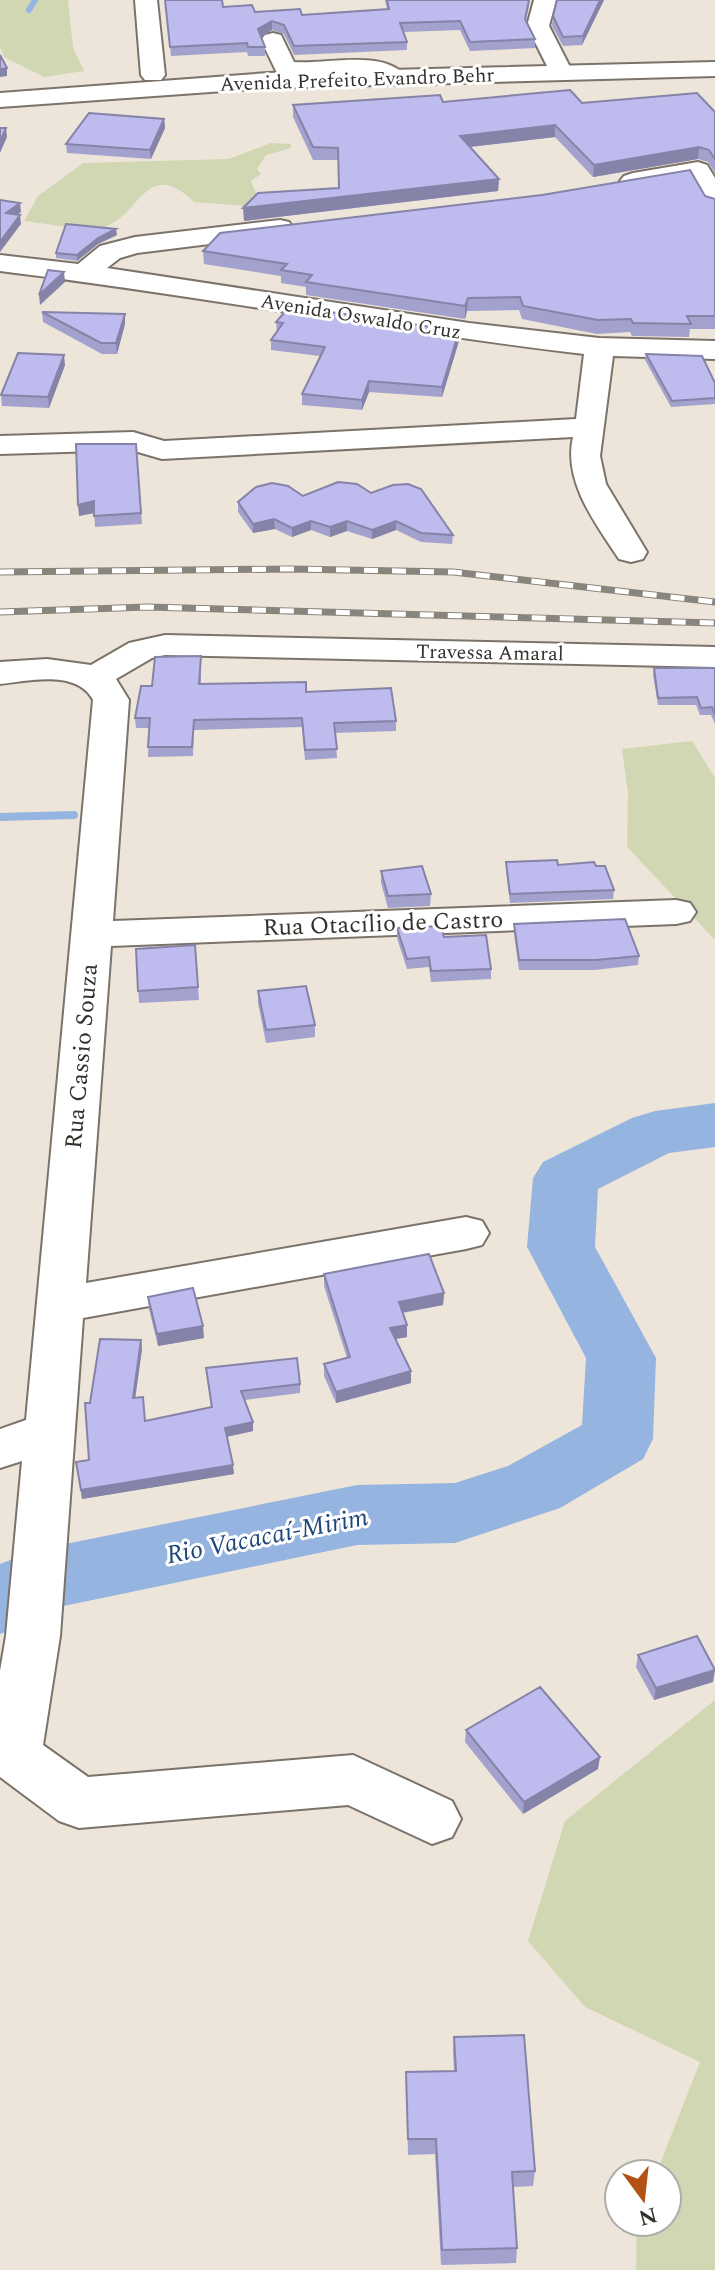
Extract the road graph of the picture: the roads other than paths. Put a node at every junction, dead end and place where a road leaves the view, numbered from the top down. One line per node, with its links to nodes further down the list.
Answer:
1 (146, 0): 8 (main road)
2 (545, 0): 7 (main road)
3 (355, 38): 5 (main road)
4 (273, 40): 5 (main road)
5 (365, 68): 9 (main road)
6 (715, 69): 7 (main road, Avenida Prefeito Evandro Behr)
7 (561, 73): 9 (main road, Avenida Prefeito Evandro Behr)
8 (153, 75): 11 (main road); 12 (main road)
9 (395, 78): 11 (main road, Avenida Prefeito Evandro Behr)
10 (715, 80): 11 (main road, Avenida Prefeito Evandro Behr)
11 (337, 85): 13 (main road, Avenida Prefeito Evandro Behr); 14 (main road, Avenida Prefeito Evandro Behr); 15 (main road)
12 (0, 88)
13 (0, 100)
14 (0, 110)
15 (0, 119)
16 (604, 186): 17 (main road)
17 (715, 201)
18 (300, 225): 20 (main road)
19 (2, 268): 20 (main road, Avenida Oswaldo Cruz)
20 (84, 273): 21 (main road, Avenida Oswaldo Cruz)
21 (599, 347): 22 (main road, Avenida Oswaldo Cruz); 23 (main road)
22 (715, 350)
23 (590, 427): 24 (main road); 25 (main road)
24 (0, 445)
25 (631, 552)
26 (715, 657): 28 (main road, Travessa Amaral)
27 (0, 673): 28 (main road)
28 (94, 678): 30 (main road, Rua Cassio Souza)
29 (676, 912): 30 (main road, Rua Otacílio de Castro)
30 (91, 934): 32 (main road, Rua Cassio Souza)
31 (466, 1233): 32 (main road)
32 (61, 1305): 33 (main road, Rua Cassio Souza)
33 (50, 1431): 34 (main road); 35 (main road, Rua Cassio Souza)
34 (0, 1449)
35 (432, 1819)

